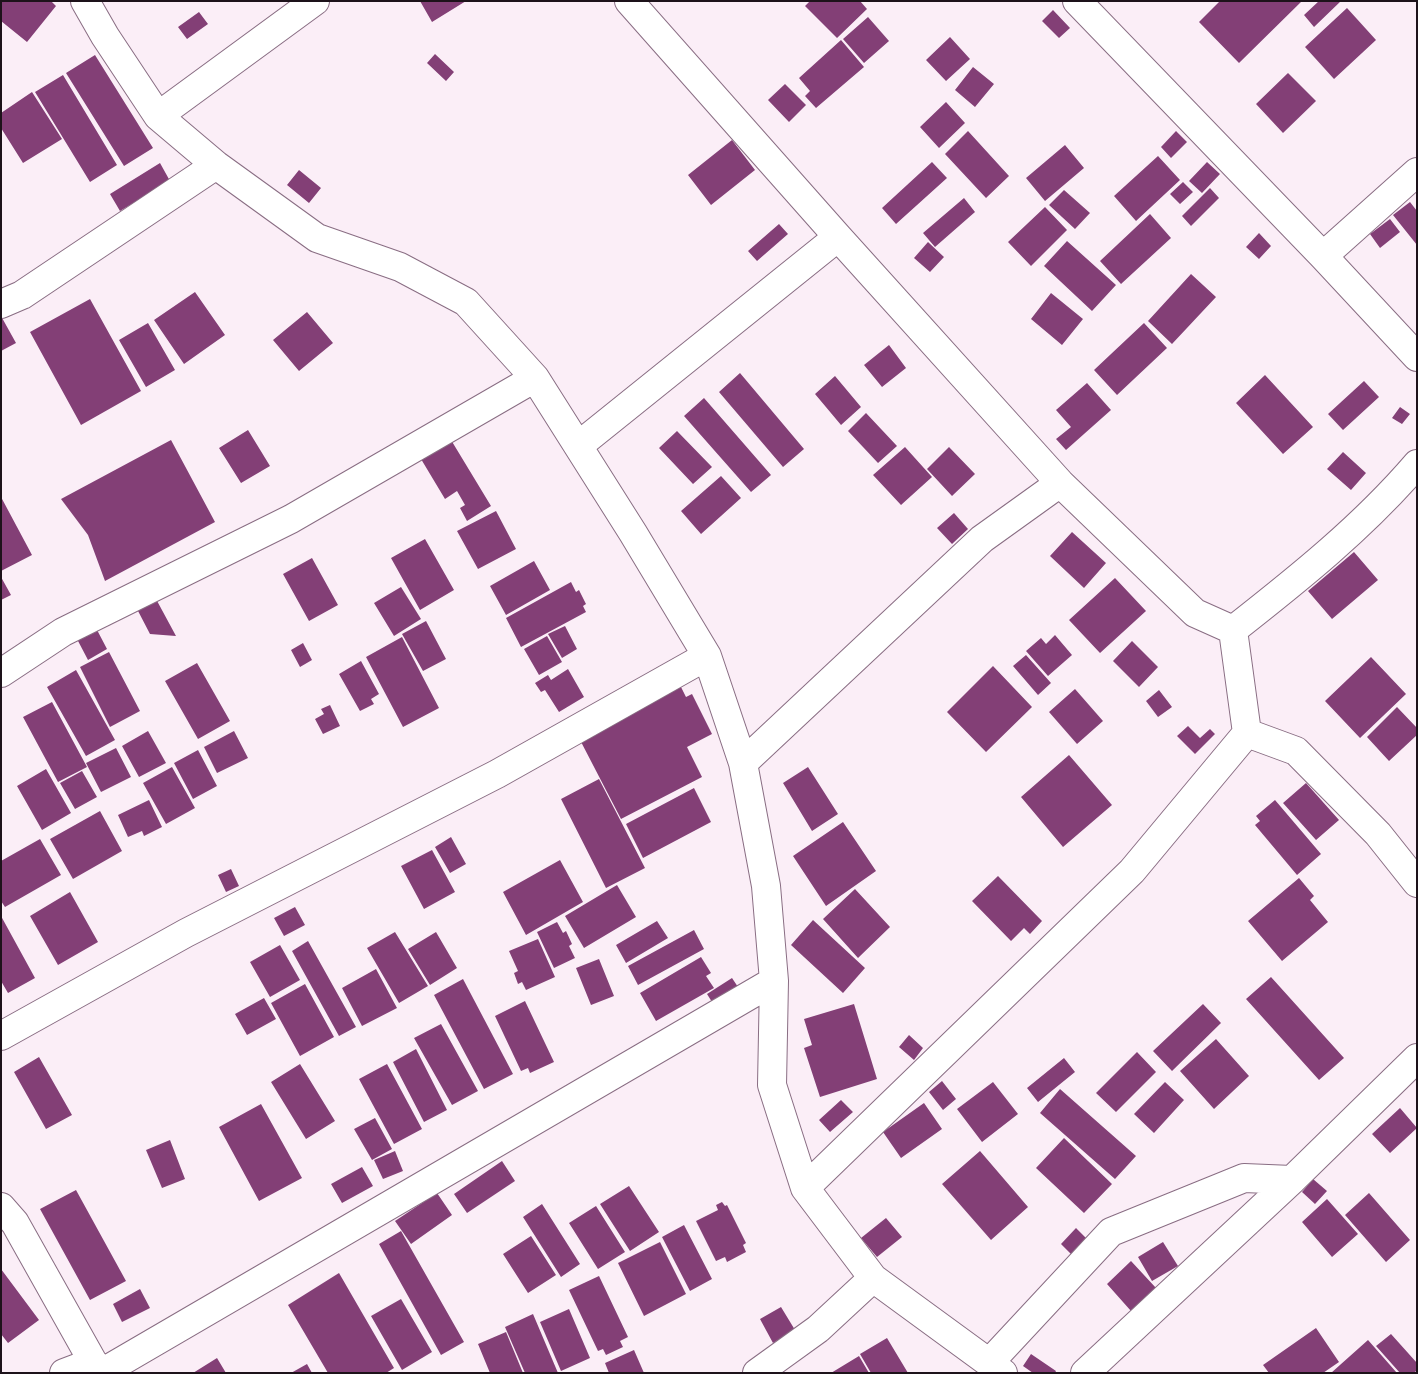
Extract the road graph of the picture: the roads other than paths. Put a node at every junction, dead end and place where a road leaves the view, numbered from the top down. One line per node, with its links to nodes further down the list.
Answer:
1 (85, 1): 5 (street)
2 (316, 1): 5 (street)
3 (630, 1): 8 (street)
4 (1089, 5): 9 (street)
5 (158, 116): 6 (street)
6 (216, 165): 10 (street); 12 (street)
7 (1417, 172): 9 (street)
8 (838, 237): 13 (street); 15 (street)
9 (1322, 256): 11 (street)
10 (1, 304)
11 (1417, 357)
12 (534, 378): 13 (street); 18 (street)
13 (578, 446): 17 (street)
14 (1417, 464): 16 (street)
15 (1060, 483): 16 (street); 20 (street)
16 (1233, 630): 19 (street)
17 (707, 656): 20 (street); 23 (street)
18 (1, 673)
19 (1247, 732): 21 (street); 26 (street)
20 (743, 763): 22 (street)
21 (1417, 883)
22 (774, 982): 26 (street); 30 (street)
23 (1, 1036)
24 (1417, 1058): 25 (street)
25 (1292, 1180): 29 (street); 33 (street)
26 (805, 1188): 28 (street)
27 (1, 1207): 30 (street)
28 (873, 1278): 29 (street); 32 (street)
29 (996, 1368)
30 (100, 1369): 31 (street)
31 (64, 1373)
32 (756, 1373)
33 (1085, 1373)

